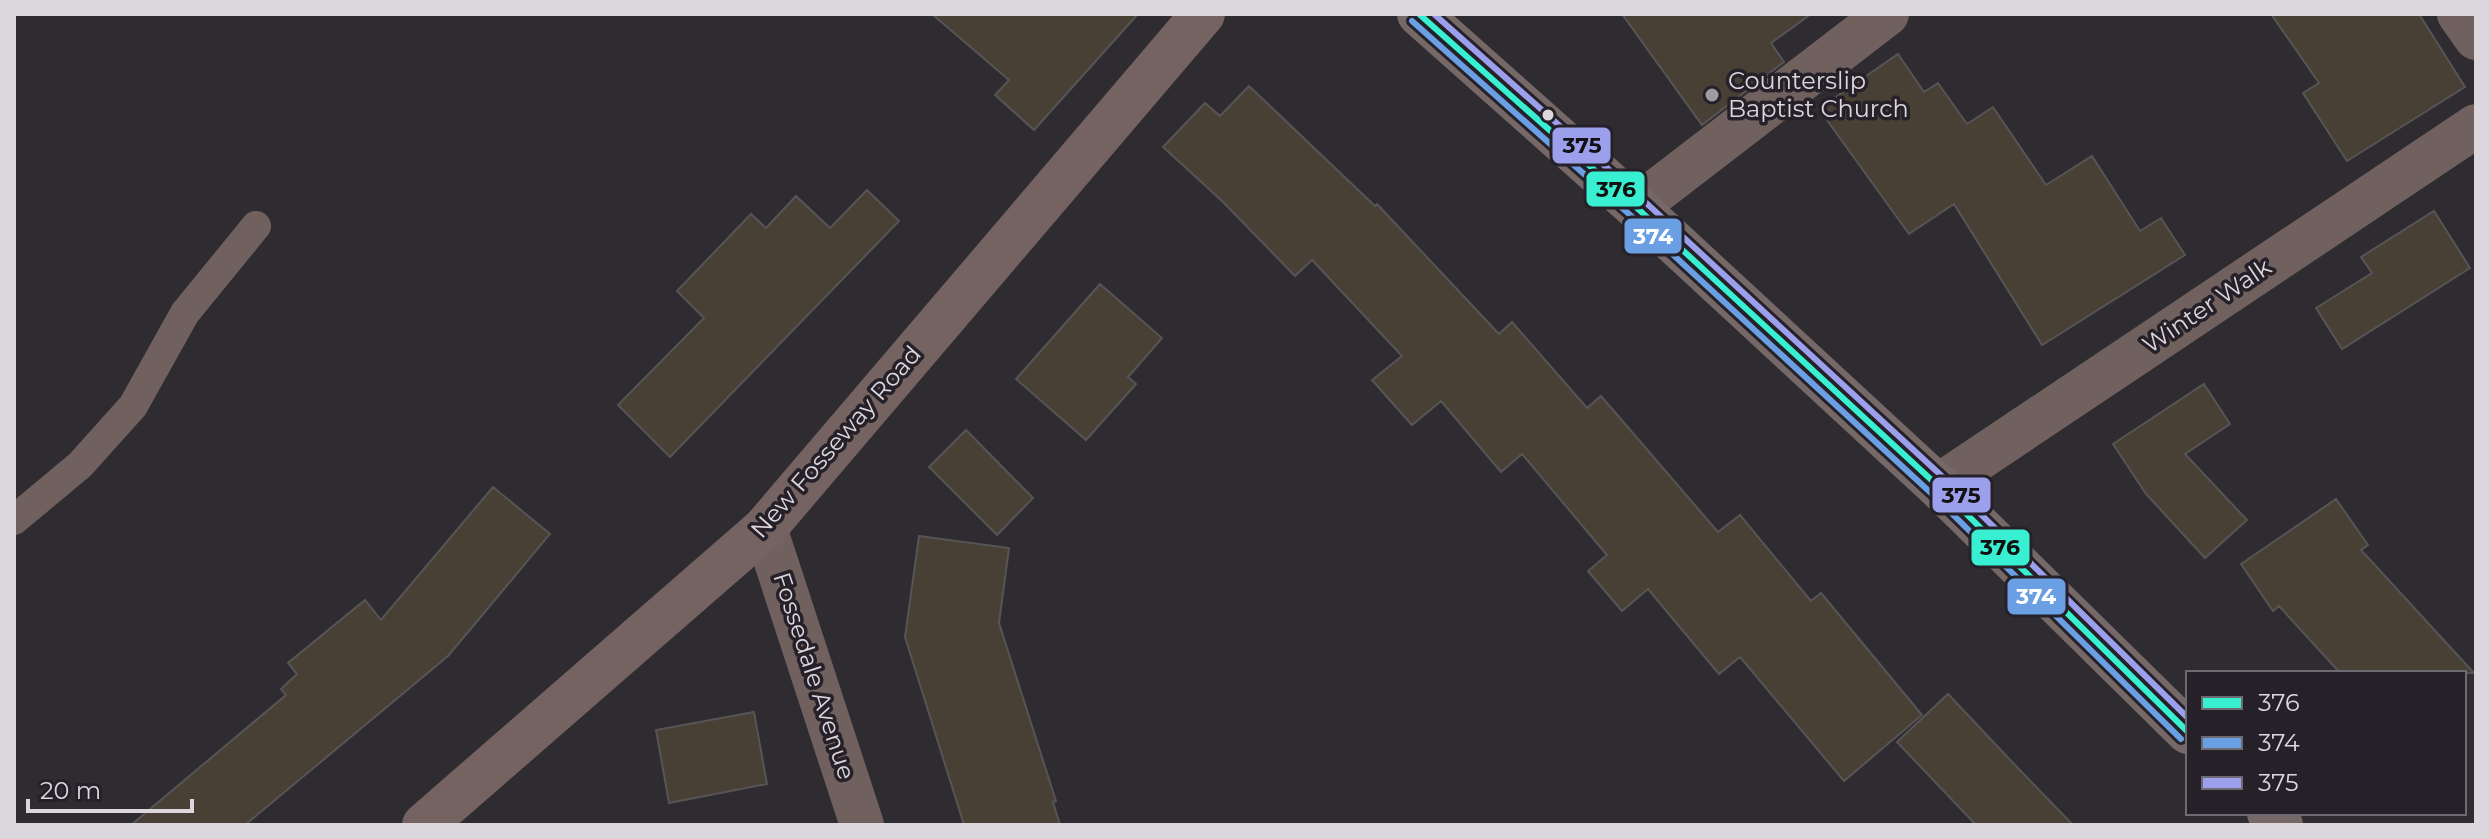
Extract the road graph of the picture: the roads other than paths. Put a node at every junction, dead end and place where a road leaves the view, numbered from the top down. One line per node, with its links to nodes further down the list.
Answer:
1 (1203, 14): 11 (street, New Fosseway Road)
2 (1419, 14): 7 (highway)
3 (1887, 14): 7 (street)
4 (2459, 14): 5 (street)
5 (2476, 38)
6 (2476, 126): 9 (street, Winter Walk)
7 (1636, 207): 9 (highway)
8 (256, 226): 10 (lane)
9 (1938, 486): 12 (highway)
10 (14, 520)
11 (765, 528): 13 (street, New Fosseway Road); 14 (street, Fossedale Avenue)
12 (2186, 730)
13 (424, 825)
14 (862, 825)

